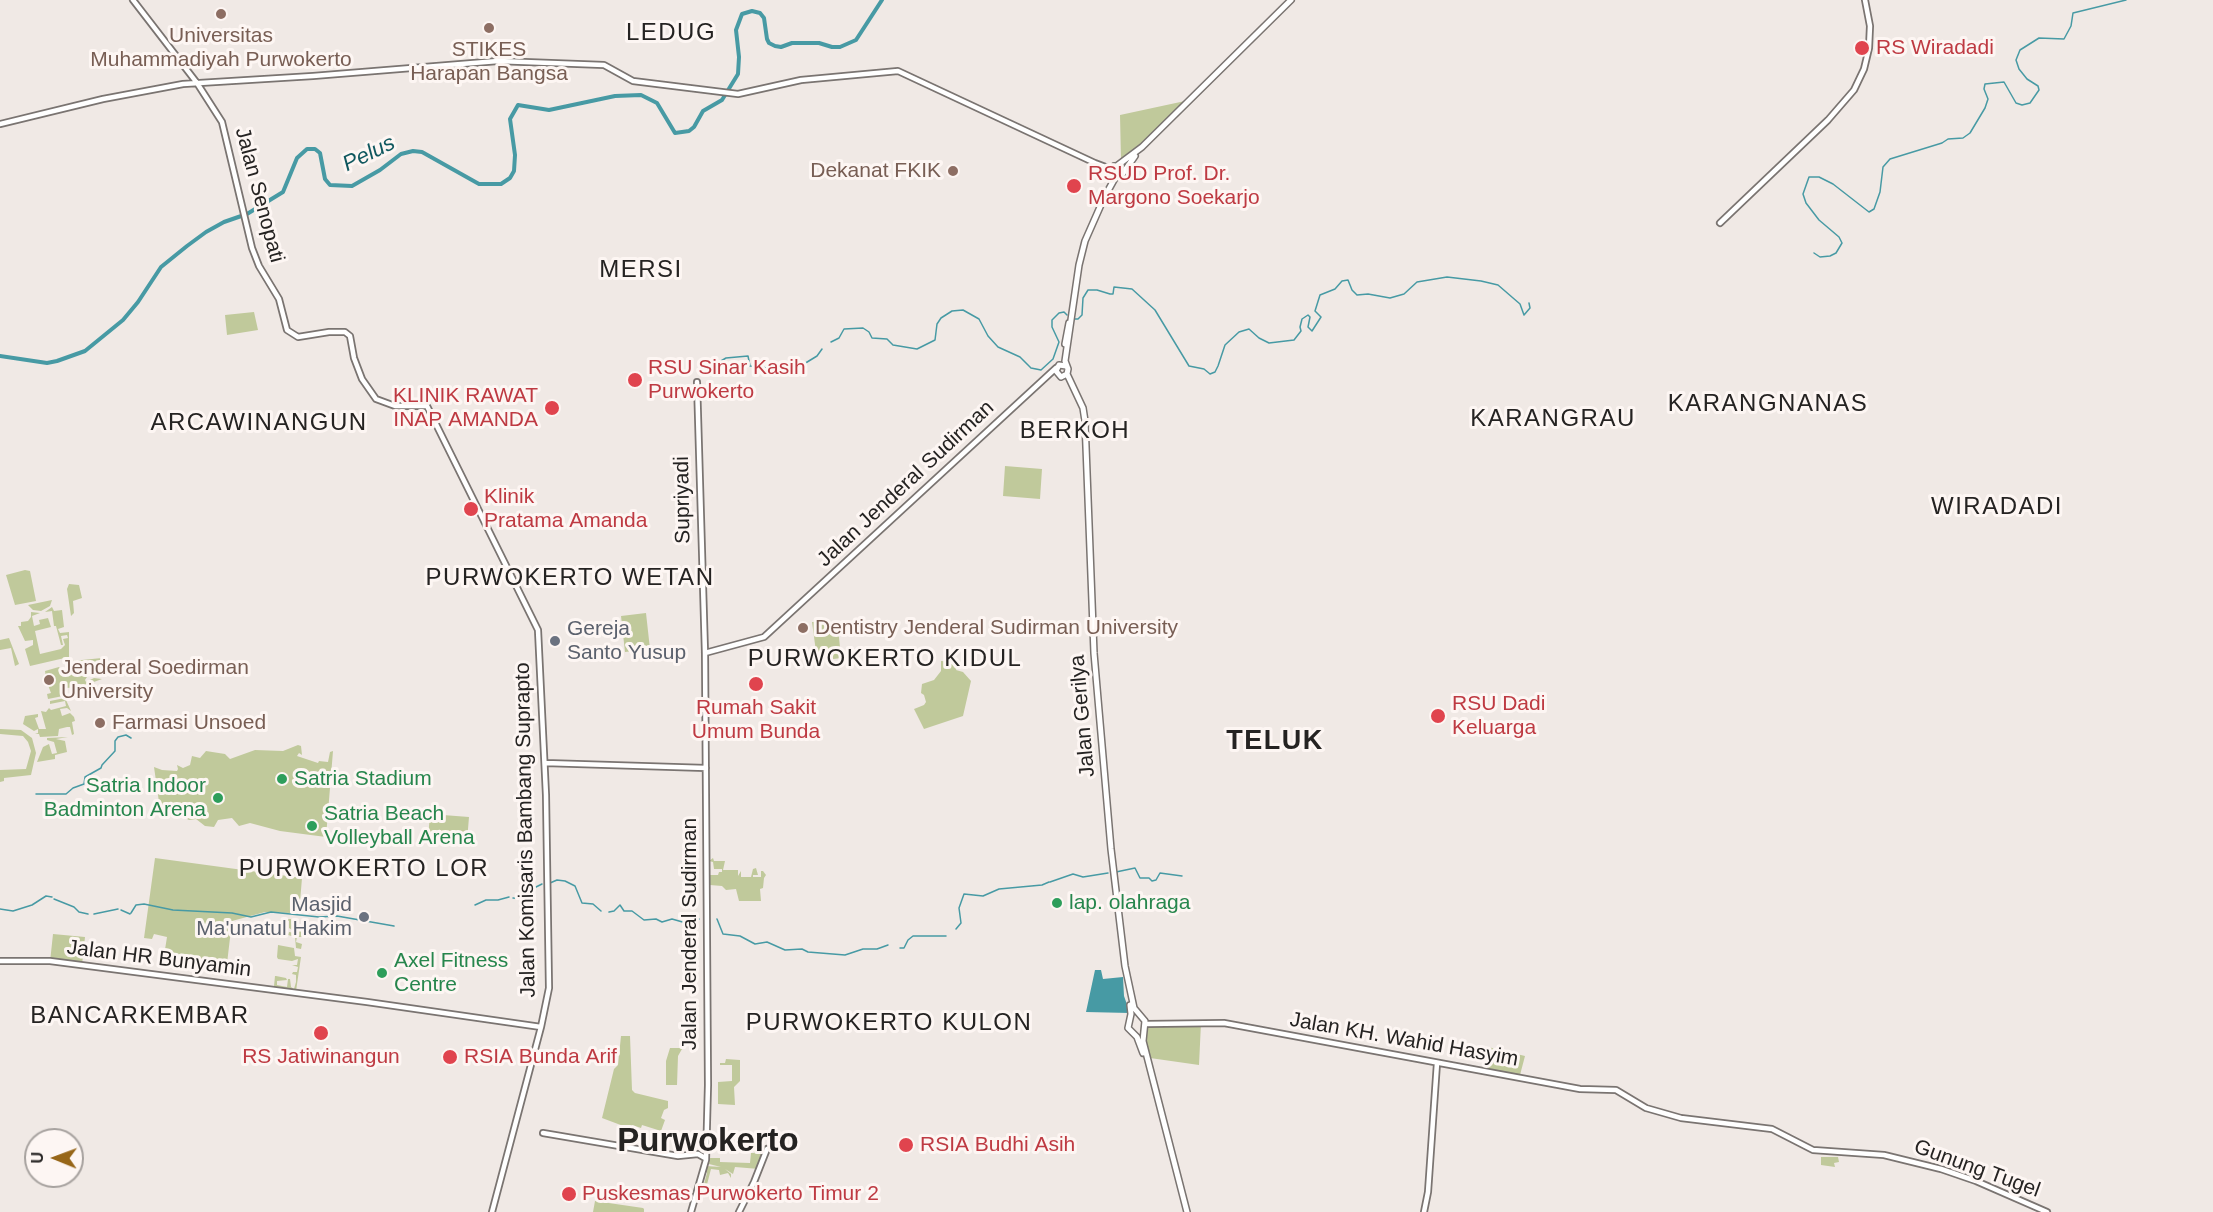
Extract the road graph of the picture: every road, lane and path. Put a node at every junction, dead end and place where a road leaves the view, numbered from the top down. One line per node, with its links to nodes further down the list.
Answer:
1 (133, 0): 4 (main road, Jalan Senopati)
2 (1291, 0): 6 (highway)
3 (1865, 0): 11 (main road)
4 (197, 83): 5 (main road); 8 (main road); 17 (main road, Jalan Senopati)
5 (0, 124)
6 (1137, 152): 7 (highway); 9 (highway)
7 (1118, 165): 8 (highway); 9 (highway)
8 (1111, 169): 10 (highway)
9 (1123, 172): 10 (highway)
10 (1114, 177): 12 (highway)
11 (1720, 223)
12 (1061, 366): 13 (main road, Jalan Jenderal Sudirman); 14 (highway); 14 (highway)
13 (1047, 376): 14 (main road); 18 (main road, Jalan Jenderal Sudirman)
14 (1062, 376): 16 (highway)
15 (697, 382): 18 (main road, Supriyadi)
16 (1089, 558): 19 (highway, Jalan Gerilya); 19 (highway, Jalan Gerilya)
17 (539, 632): 20 (main road, Jalan Komisaris Bambang Suprapto)
18 (705, 653): 21 (main road, Jalan Jenderal Sudirman)
19 (1095, 688): 23 (highway, Jalan Gerilya)
20 (545, 763): 21 (main road); 26 (main road, Jalan Komisaris Bambang Suprapto)
21 (706, 768): 34 (main road, Jalan Jenderal Sudirman)
22 (0, 962): 26 (main road, Jalan HR Bunyamin)
23 (1124, 971): 24 (highway, Jalan Gerilya); 25 (highway, Jalan Gerilya)
24 (1142, 1017): 25 (highway); 27 (highway)
25 (1129, 1020): 28 (highway)
26 (541, 1026): 35 (main road, Jalan Komisaris Bambang Suprapto)
27 (1145, 1027): 28 (highway); 29 (main road, Jalan KH. Wahid Hasyim); 30 (highway)
28 (1133, 1033): 30 (highway)
29 (1437, 1063): 31 (main road, Jalan KH. Wahid Hasyim); 39 (main road)
30 (1151, 1079): 38 (highway)
31 (1651, 1109): 40 (main road, Gunung Tugel)
32 (543, 1133): 34 (main road)
33 (765, 1148): 37 (main road)
34 (706, 1155): 36 (main road, Jalan Jenderal Sudirman)
35 (492, 1212)
36 (691, 1212)
37 (739, 1212)
38 (1186, 1212)
39 (1424, 1212)
40 (2047, 1212)

